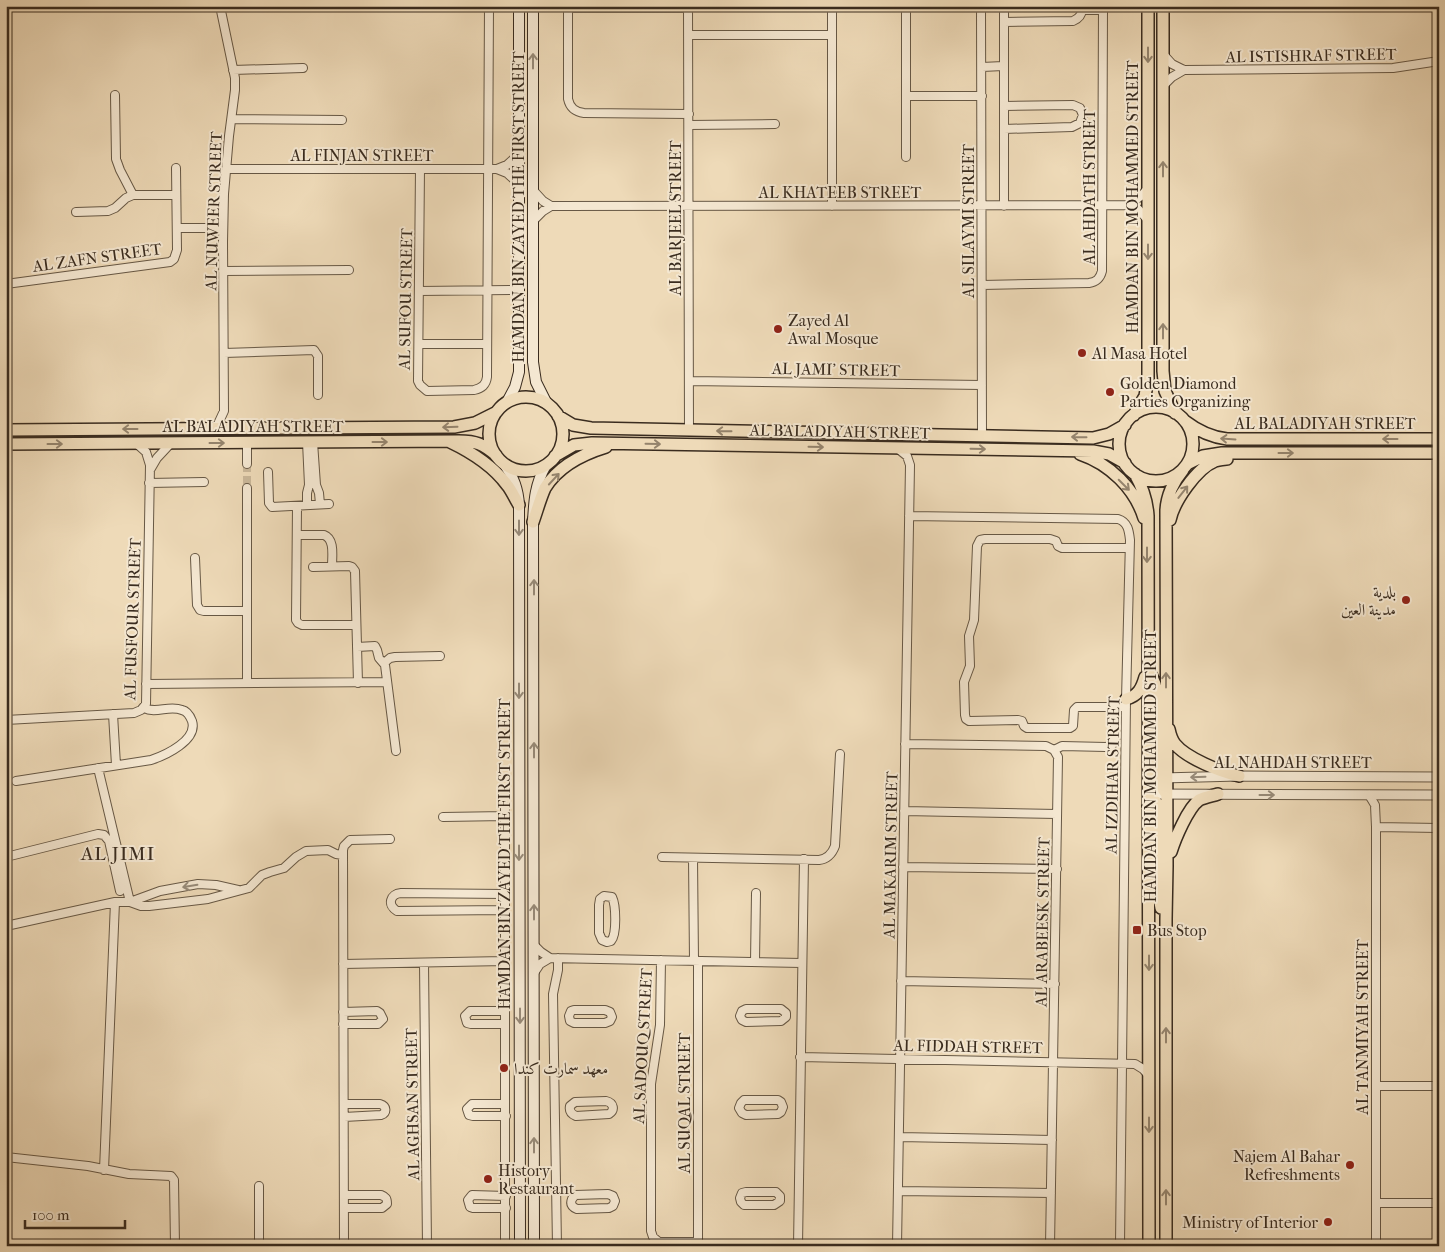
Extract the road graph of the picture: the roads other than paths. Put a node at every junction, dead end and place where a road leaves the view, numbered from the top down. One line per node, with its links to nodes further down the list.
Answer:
1 (220, 6): 23 (street, AL NUWEER STREET)
2 (489, 6): 41 (street, AL SUFOU STREET)
3 (519, 6): 36 (main road, HAMDAN BIN ZAYED THE FIRST STREET)
4 (533, 6): 45 (main road, HAMDAN BIN ZAYED THE FIRST STREET, one-way to 4)
5 (832, 6): 17 (street)
6 (981, 6): 21 (street, AL SILAYMI STREET)
7 (1004, 6): 15 (street)
8 (1148, 6): 44 (main road, HAMDAN BIN MOHAMMED STREET, one-way to 44)
9 (1164, 6): 18 (main road, HAMDAN BIN MOHAMMED STREET)
10 (568, 7): 11 (street); 30 (street)
11 (688, 7): 16 (street, AL BARJEEL STREET)
12 (906, 7): 27 (street)
13 (1082, 8): 14 (street); 15 (street)
14 (1103, 8): 48 (street, AL AHDATH STREET)
15 (1004, 22): 20 (street)
16 (688, 35): 17 (street); 30 (street, AL BARJEEL STREET)
17 (832, 35): 52 (street)
18 (1164, 54): 24 (street); 25 (main road, HAMDAN BIN MOHAMMED STREET)
19 (1439, 62): 24 (street, AL ISTISHRAF STREET)
20 (1004, 66): 21 (street); 29 (street)
21 (982, 67): 28 (street, AL SILAYMI STREET)
22 (303, 68): 23 (street)
23 (233, 70): 31 (street, AL NUWEER STREET)
24 (1184, 70): 25 (street)
25 (1164, 85): 77 (main road, HAMDAN BIN MOHAMMED STREET, one-way to 25)
26 (115, 95): 46 (street)
27 (906, 96): 28 (street); 37 (street)
28 (982, 96): 53 (street, AL SILAYMI STREET)
29 (1004, 106): 35 (street); 35 (street)
30 (689, 114): 34 (street, AL BARJEEL STREET)
31 (232, 119): 32 (street); 39 (street, AL NUWEER STREET)
32 (342, 120)
33 (775, 124): 34 (street)
34 (689, 125): 51 (street, AL BARJEEL STREET)
35 (1004, 129): 54 (street)
36 (519, 154): 42 (street); 43 (main road, HAMDAN BIN ZAYED THE FIRST STREET)
37 (906, 157)
38 (176, 168): 47 (street)
39 (226, 168): 40 (street, AL FINJAN STREET); 59 (street, AL NUWEER STREET)
40 (420, 169): 41 (street, AL FINJAN STREET); 65 (street, AL SUFOU STREET)
41 (488, 169): 42 (street, AL FINJAN STREET); 66 (street, AL SUFOU STREET)
42 (498, 169): 43 (street)
43 (519, 184): 64 (main road, HAMDAN BIN ZAYED THE FIRST STREET)
44 (1148, 187): 49 (street); 57 (main road, HAMDAN BIN MOHAMMED STREET)
45 (533, 190): 50 (street); 56 (main road, HAMDAN BIN ZAYED THE FIRST STREET)
46 (132, 195): 47 (street); 55 (street)
47 (176, 195): 58 (street)
48 (1103, 205): 49 (street, AL KHATEEB STREET); 54 (street, AL KHATEEB STREET); 63 (street, AL AHDATH STREET)
49 (1129, 205): 57 (street)
50 (551, 206): 51 (street, AL KHATEEB STREET); 56 (street)
51 (689, 206): 52 (street, AL KHATEEB STREET); 70 (street, AL BARJEEL STREET)
52 (832, 206): 53 (street, AL KHATEEB STREET)
53 (982, 206): 54 (street, AL KHATEEB STREET); 63 (street, AL SILAYMI STREET)
54 (1004, 206)
55 (76, 212)
56 (533, 221): 74 (main road, HAMDAN BIN ZAYED THE FIRST STREET)
57 (1148, 221): 78 (main road, HAMDAN BIN MOHAMMED STREET, one-way to 78)
58 (177, 228): 59 (street, AL ZAFN STREET); 62 (street, AL ZAFN STREET)
59 (224, 228): 61 (street, AL NUWEER STREET)
60 (349, 270): 61 (street)
61 (224, 271): 69 (street, AL NUWEER STREET)
62 (6, 284)
63 (982, 285): 71 (street, AL SILAYMI STREET)
64 (519, 290): 66 (street); 73 (main road, HAMDAN BIN ZAYED THE FIRST STREET)
65 (419, 291): 66 (street); 67 (street, AL SUFOU STREET)
66 (488, 291): 68 (street, AL SUFOU STREET)
67 (419, 344): 68 (street); 68 (street, AL SUFOU STREET)
68 (487, 344)
69 (224, 353): 72 (street); 75 (street, AL NUWEER STREET)
70 (689, 381): 71 (street, AL JAMI' STREET); 85 (street, AL BARJEEL STREET)
71 (982, 385): 86 (street, AL SILAYMI STREET)
72 (318, 395)
73 (507, 402): 74 (main road); 76 (main road)
74 (548, 404): 79 (main road)
75 (224, 411): 82 (street); 83 (street)
76 (495, 413): 82 (main road, AL BALADIYAH STREET, one-way to 82); 100 (main road)
77 (1175, 413): 78 (main road); 80 (main road)
78 (1134, 415): 81 (main road)
79 (558, 416): 85 (main road, AL BALADIYAH STREET); 101 (main road)
80 (1185, 421): 87 (main road, AL BALADIYAH STREET, one-way to 80); 107 (main road)
81 (1125, 425): 86 (main road, AL BALADIYAH STREET, one-way to 86); 102 (main road)
82 (238, 428): 83 (main road, AL BALADIYAH STREET)
83 (210, 429): 84 (main road, AL BALADIYAH STREET, one-way to 84)
84 (6, 430)
85 (689, 430): 86 (main road, AL BALADIYAH STREET, one-way to 85)
86 (982, 436)
87 (1439, 439)
88 (447, 441): 89 (main road, AL BALADIYAH STREET, one-way to 88); 100 (main road, AL BALADIYAH STREET); 118 (main road)
89 (310, 442): 92 (main road, AL BALADIYAH STREET); 114 (street); 116 (street)
90 (136, 443): 91 (main road, AL BALADIYAH STREET); 94 (main road, AL BALADIYAH STREET, one-way to 90); 108 (street, AL FUSFOUR STREET)
91 (171, 443): 92 (main road, AL BALADIYAH STREET, one-way to 92); 108 (street, AL FUSFOUR STREET)
92 (247, 443): 103 (street)
93 (620, 443): 95 (main road, AL BALADIYAH STREET, one-way to 95); 101 (main road, AL BALADIYAH STREET); 120 (main road, one-way to 93)
94 (6, 444)
95 (896, 448): 96 (main road, AL BALADIYAH STREET); 105 (street)
96 (924, 448): 97 (main road, AL BALADIYAH STREET, one-way to 97); 105 (street)
97 (1069, 451): 102 (main road, AL BALADIYAH STREET); 121 (main road, one-way to 121)
98 (1259, 453): 99 (main road, AL BALADIYAH STREET, one-way to 99); 107 (main road, AL BALADIYAH STREET); 123 (main road, one-way to 98)
99 (1439, 453)
100 (496, 455): 104 (main road)
101 (556, 456): 106 (main road)
102 (1125, 463): 110 (main road)
103 (247, 464)
104 (505, 465): 106 (main road); 118 (main road, HAMDAN BIN ZAYED THE FIRST STREET)
105 (910, 465): 119 (street, AL MAKARIM STREET)
106 (546, 466): 120 (main road, HAMDAN BIN ZAYED THE FIRST STREET)
107 (1185, 467): 110 (main road); 123 (main road, HAMDAN BIN MOHAMMED STREET)
108 (150, 470): 112 (street, AL FUSFOUR STREET)
109 (268, 472): 117 (street)
110 (1135, 474): 121 (main road, HAMDAN BIN MOHAMMED STREET)
111 (204, 482): 112 (street)
112 (149, 483): 136 (street, AL FUSFOUR STREET)
113 (247, 488): 128 (street)
114 (320, 504): 115 (street); 116 (street)
115 (329, 504)
116 (307, 505): 117 (street)
117 (297, 506): 122 (street)
118 (519, 506): 186 (main road, HAMDAN BIN ZAYED THE FIRST STREET, one-way to 186)
119 (909, 516): 124 (street, AL IZDIHAR STREET); 144 (street, AL MAKARIM STREET)
120 (534, 522): 192 (main road, HAMDAN BIN ZAYED THE FIRST STREET, one-way to 120)
121 (1147, 528): 133 (main road, HAMDAN BIN MOHAMMED STREET, one-way to 133)
122 (297, 535): 126 (street); 129 (street)
123 (1166, 536): 139 (main road, HAMDAN BIN MOHAMMED STREET, one-way to 123)
124 (1130, 548): 138 (street, AL IZDIHAR STREET); 140 (street)
125 (196, 558): 128 (street)
126 (332, 566): 127 (street); 129 (street)
127 (313, 567)
128 (247, 611): 137 (street)
129 (356, 625): 130 (street)
130 (357, 647): 132 (street); 135 (street)
131 (440, 656): 132 (street)
132 (384, 663): 134 (street)
133 (1148, 668): 138 (main road); 151 (main road, HAMDAN BIN MOHAMMED STREET)
134 (387, 682): 135 (street); 146 (street)
135 (358, 683): 137 (street)
136 (146, 684): 137 (street); 141 (street, AL FUSFOUR STREET)
137 (247, 684)
138 (1126, 703): 140 (street); 218 (street, AL IZDIHAR STREET)
139 (1166, 706): 150 (main road); 151 (main road, HAMDAN BIN MOHAMMED STREET)
140 (1115, 707): 145 (street)
141 (144, 708): 142 (street, AL FUSFOUR STREET); 148 (street)
142 (114, 714): 143 (street, AL FUSFOUR STREET); 148 (street)
143 (6, 720)
144 (905, 744): 145 (street); 164 (street, AL MAKARIM STREET)
145 (1054, 750): 165 (street, AL ARABEESK STREET)
146 (396, 751)
147 (840, 754): 175 (street)
148 (116, 765): 149 (street)
149 (98, 768): 154 (street); 184 (street)
150 (1239, 776): 151 (street, AL NAHDAH STREET, one-way to 151); 152 (street, AL NAHDAH STREET)
151 (1158, 778): 155 (main road, HAMDAN BIN MOHAMMED STREET); 161 (main road, HAMDAN BIN MOHAMMED STREET)
152 (1374, 778): 153 (street, AL NAHDAH STREET); 157 (street)
153 (1439, 778)
154 (16, 781)
155 (1167, 794): 156 (street, AL NAHDAH STREET); 161 (street, AL NAHDAH STREET); 176 (main road, HAMDAN BIN MOHAMMED STREET)
156 (1218, 794): 157 (street, AL NAHDAH STREET, one-way to 157); 176 (main road)
157 (1324, 794): 158 (street, AL NAHDAH STREET)
158 (1369, 795): 159 (street, AL NAHDAH STREET); 163 (street, AL TANMIYAH STREET)
159 (1385, 795): 160 (street, AL NAHDAH STREET); 163 (street)
160 (1439, 795)
161 (1148, 800): 187 (main road); 214 (main road, HAMDAN BIN MOHAMMED STREET, one-way to 214)
162 (505, 807): 166 (street)
163 (1375, 808): 168 (street, AL TANMIYAH STREET)
164 (904, 811): 165 (street); 177 (street, AL MAKARIM STREET)
165 (1057, 814): 178 (street, AL ARABEESK STREET)
166 (505, 816): 167 (street); 182 (street)
167 (443, 817)
168 (1376, 827): 169 (street); 221 (street, AL TANMIYAH STREET)
169 (1439, 828)
170 (390, 839): 171 (street)
171 (343, 855): 179 (street); 202 (street)
172 (6, 857): 180 (street)
173 (662, 857): 174 (street)
174 (692, 858): 175 (street); 198 (street, AL SUQAL STREET)
175 (804, 860): 201 (street)
176 (1168, 866): 187 (main road, HAMDAN BIN MOHAMMED STREET)
177 (903, 867): 178 (street); 204 (street, AL MAKARIM STREET)
178 (1056, 869): 205 (street, AL ARABEESK STREET)
179 (238, 890): 184 (street); 184 (street, one-way to 184)
180 (120, 891)
181 (756, 893): 199 (street)
182 (505, 894): 185 (street); 185 (street)
183 (115, 902): 184 (street); 188 (street); 234 (street)
184 (130, 902)
185 (505, 910): 189 (street)
186 (520, 916): 189 (street); 190 (main road, HAMDAN BIN ZAYED THE FIRST STREET)
187 (1166, 919): 262 (main road, HAMDAN BIN MOHAMMED STREET, one-way to 187)
188 (6, 926)
189 (505, 929): 190 (street); 197 (street)
190 (519, 941): 254 (main road, HAMDAN BIN ZAYED THE FIRST STREET, one-way to 254)
191 (607, 942): 191 (street); 195 (street)
192 (534, 944): 193 (street); 203 (main road, HAMDAN BIN ZAYED THE FIRST STREET)
193 (550, 958): 194 (street); 203 (street)
194 (558, 958): 195 (street); 210 (street)
195 (607, 959): 196 (street)
196 (661, 960): 198 (street); 248 (street, AL SADOUQ STREET)
197 (505, 961): 200 (street); 206 (street)
198 (696, 961): 199 (street); 248 (street, AL SUQAL STREET)
199 (755, 962): 201 (street)
200 (424, 963): 202 (street); 252 (street, AL AGHSAN STREET)
201 (802, 963): 209 (street)
202 (343, 964): 207 (street)
203 (534, 974): 255 (main road, HAMDAN BIN ZAYED THE FIRST STREET, one-way to 203)
204 (901, 981): 205 (street); 216 (street, AL MAKARIM STREET)
205 (1055, 984): 217 (street, AL ARABEESK STREET)
206 (505, 1011): 213 (street); 213 (street)
207 (343, 1012): 212 (street); 212 (street)
208 (786, 1015): 208 (street); 209 (street)
209 (801, 1015): 215 (street)
210 (553, 1016): 211 (street); 227 (street)
211 (569, 1016): 211 (street)
212 (343, 1024): 223 (street)
213 (505, 1024): 224 (street)
214 (1149, 1051): 219 (street); 220 (main road, HAMDAN BIN MOHAMMED STREET)
215 (800, 1057): 216 (street, AL FIDDAH STREET); 226 (street)
216 (900, 1059): 217 (street, AL FIDDAH STREET); 231 (street, AL MAKARIM STREET)
217 (1054, 1062): 218 (street, AL FIDDAH STREET); 232 (street, AL ARABEESK STREET)
218 (1123, 1063): 219 (street, AL FIDDAH STREET); 260 (street, AL IZDIHAR STREET)
219 (1135, 1064): 220 (street)
220 (1149, 1076): 261 (main road, HAMDAN BIN MOHAMMED STREET, one-way to 261)
221 (1376, 1086): 222 (street); 244 (street, AL TANMIYAH STREET)
222 (1439, 1086)
223 (344, 1104): 230 (street); 230 (street)
224 (505, 1104): 229 (street); 229 (street)
225 (783, 1107): 225 (street); 226 (street)
226 (800, 1107): 241 (street)
227 (554, 1109): 228 (street); 243 (street)
228 (570, 1109): 228 (street)
229 (506, 1116): 239 (street)
230 (344, 1117): 238 (street)
231 (899, 1137): 232 (street); 236 (street, AL MAKARIM STREET)
232 (1052, 1140): 237 (street, AL ARABEESK STREET)
233 (6, 1157): 234 (street)
234 (104, 1170): 249 (street)
235 (259, 1186): 250 (street)
236 (898, 1191): 237 (street); 258 (street, AL MAKARIM STREET)
237 (1051, 1193): 259 (street, AL ARABEESK STREET)
238 (344, 1196): 246 (street); 246 (street)
239 (506, 1196): 247 (street); 247 (street)
240 (781, 1198): 240 (street); 241 (street)
241 (798, 1198): 257 (street)
242 (571, 1201): 242 (street); 243 (street)
243 (556, 1202): 256 (street)
244 (1376, 1203): 245 (street); 263 (street, AL TANMIYAH STREET)
245 (1439, 1203)
246 (344, 1208): 251 (street)
247 (506, 1208): 253 (street)
248 (698, 1244)
249 (175, 1246)
250 (259, 1246)
251 (344, 1246)
252 (427, 1246)
253 (505, 1246)
254 (520, 1246)
255 (534, 1246)
256 (556, 1246)
257 (798, 1246)
258 (897, 1246)
259 (1050, 1246)
260 (1120, 1246)
261 (1149, 1246)
262 (1166, 1246)
263 (1376, 1246)

